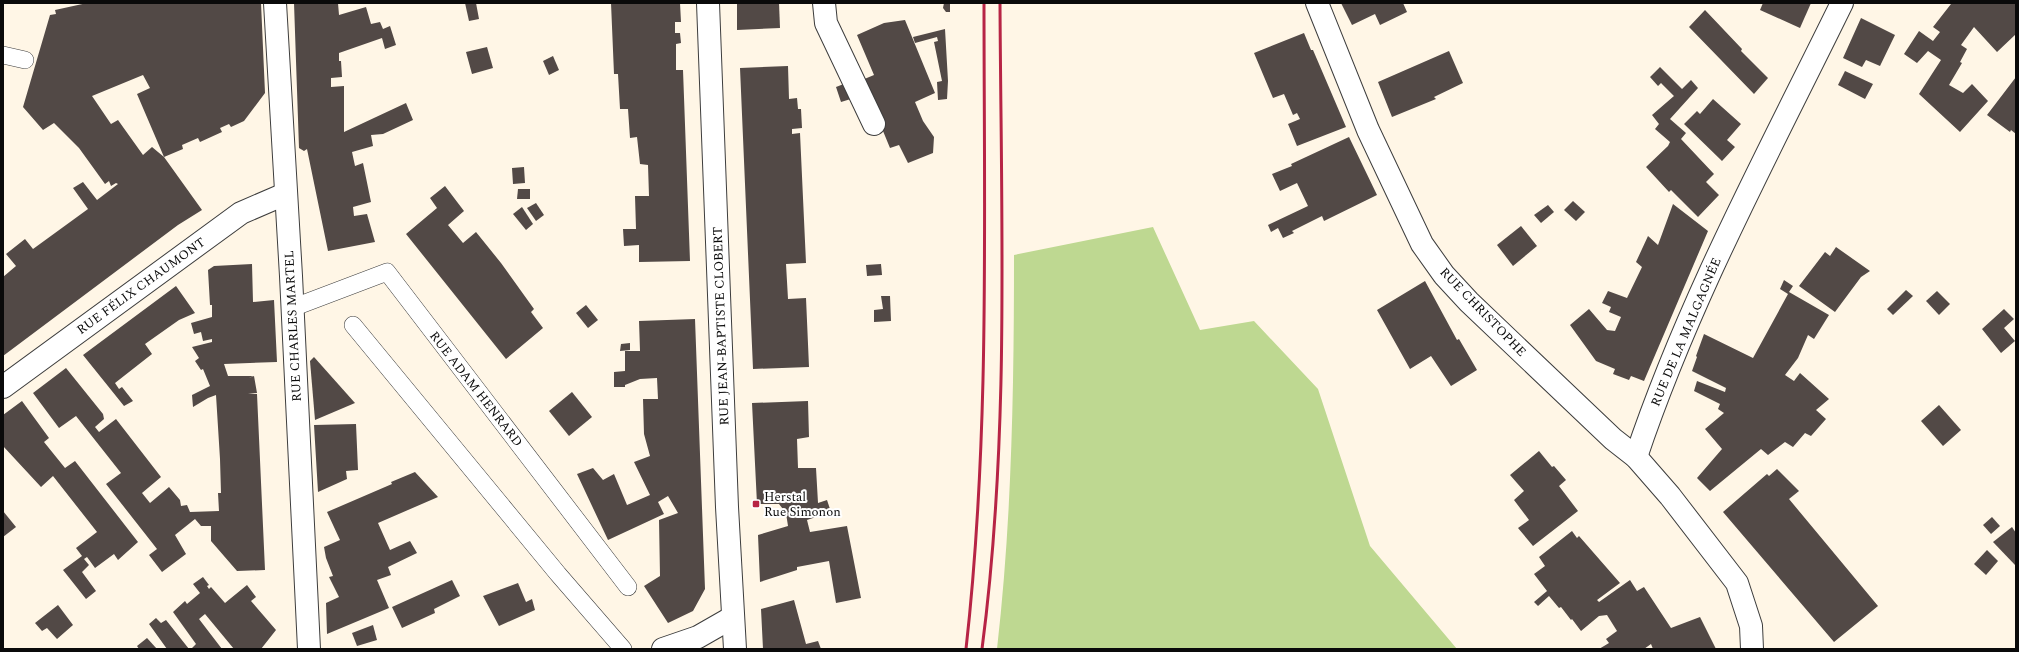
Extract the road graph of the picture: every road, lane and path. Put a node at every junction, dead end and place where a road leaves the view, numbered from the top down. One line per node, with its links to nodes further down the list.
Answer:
1 (275, 3): 9 (street, RUE CHARLES MARTEL)
2 (708, 3): 15 (street, RUE JEAN-BAPTISTE CLOBERT)
3 (824, 3): 8 (street)
4 (1317, 3): 13 (street, RUE CHRISTOPHE)
5 (1842, 3): 13 (street, RUE DE LA MALGAGNÉE)
6 (3, 55): 7 (lane)
7 (25, 60)
8 (874, 124)
9 (285, 194): 10 (street, RUE CHARLES MARTEL); 12 (street, RUE FÉLIX CHAUMONT)
10 (292, 308): 14 (lane, RUE ADAM HENRARD); 16 (street, RUE CHARLES MARTEL)
11 (353, 325): 17 (lane)
12 (3, 387)
13 (1636, 457): 20 (street)
14 (628, 587)
15 (733, 617): 18 (street); 19 (street, RUE JEAN-BAPTISTE CLOBERT)
16 (309, 649)
17 (623, 649)
18 (663, 649)
19 (735, 649)
20 (1752, 649)

